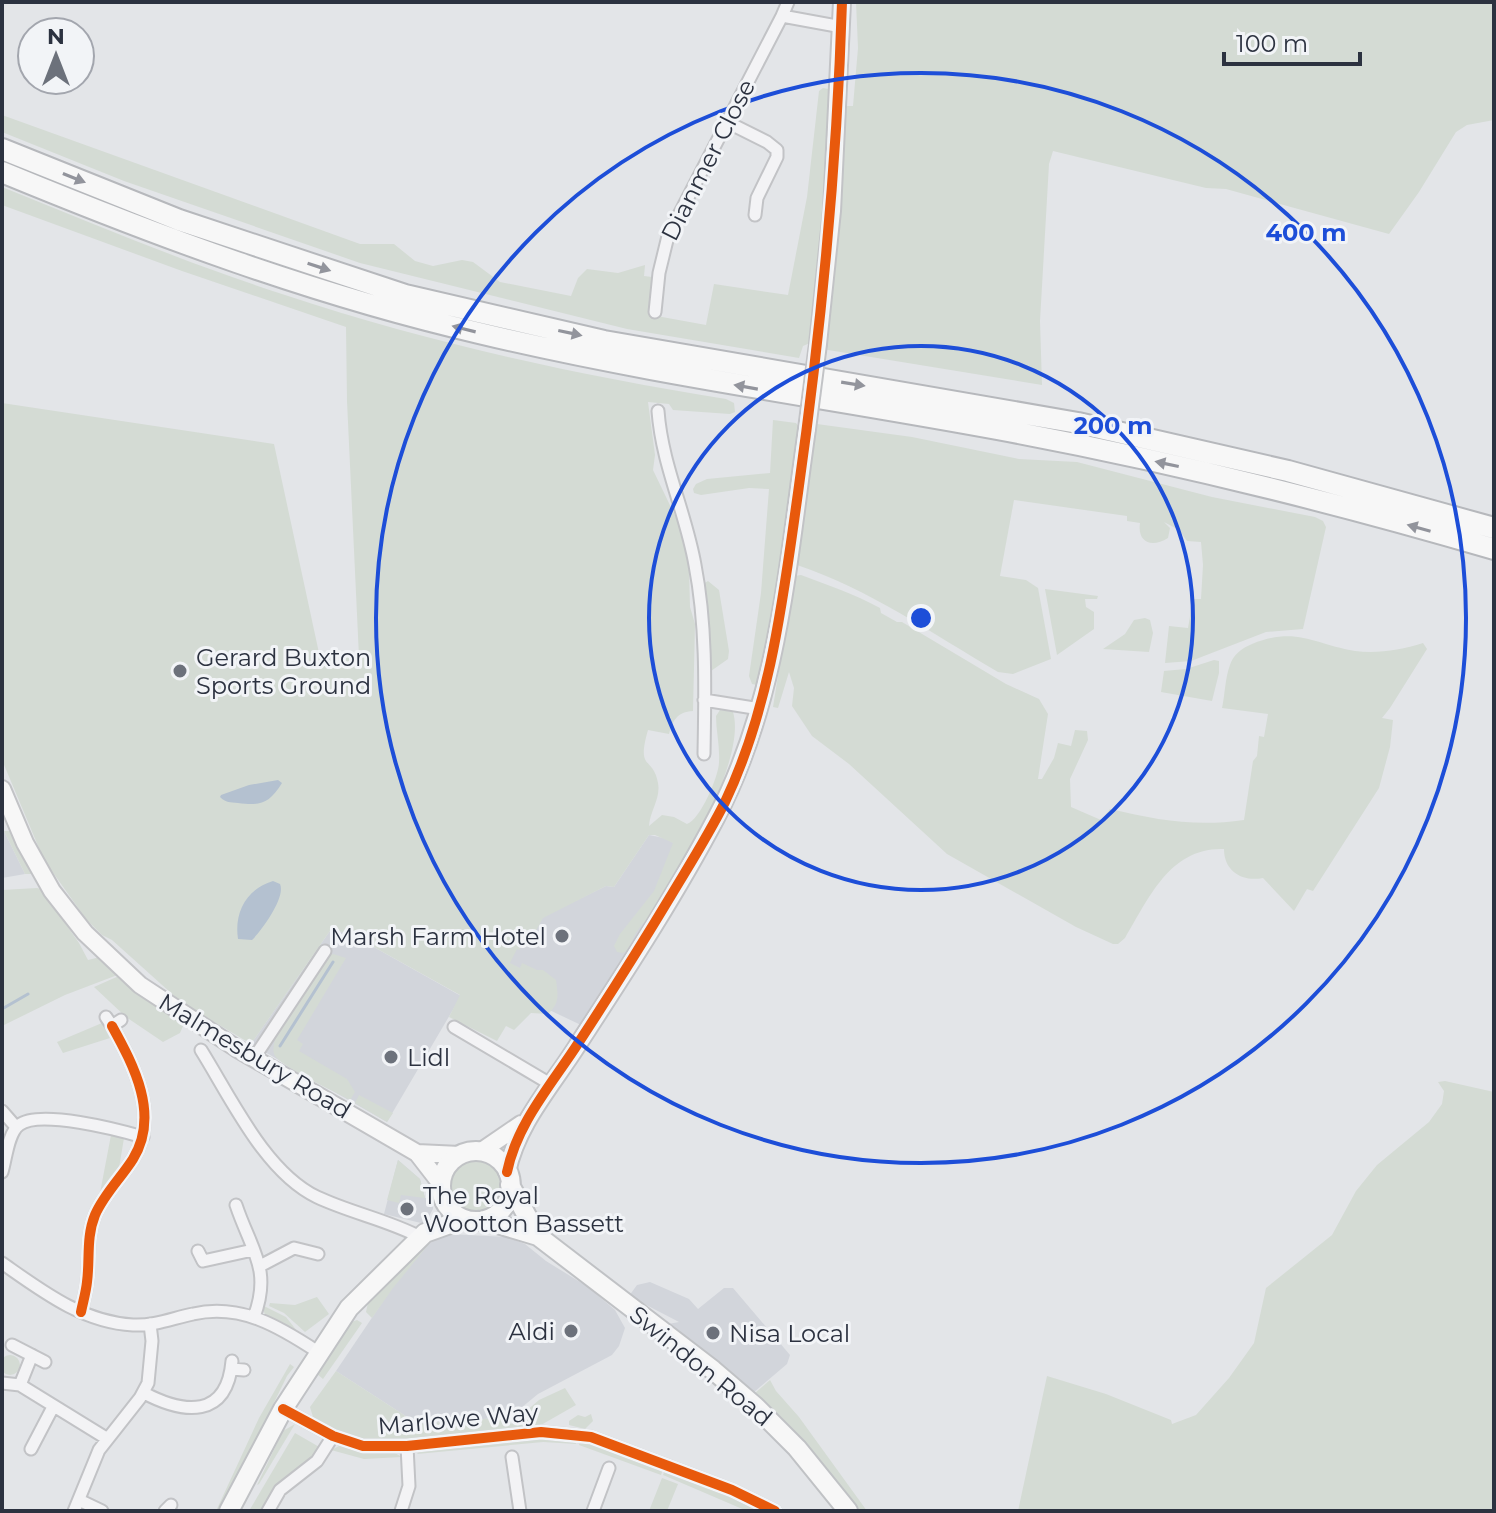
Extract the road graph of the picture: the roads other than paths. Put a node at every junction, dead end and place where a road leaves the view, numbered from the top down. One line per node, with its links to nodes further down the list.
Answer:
1 (788, 2): 3 (street, Dianmer Close)
2 (842, 2): 4 (street)
3 (782, 16): 4 (street); 5 (street, Dianmer Close)
4 (842, 27): 14 (street, bridge)
5 (727, 122): 8 (street); 9 (street, Dianmer Close)
6 (2, 149): 11 (highway, one-way to 11)
7 (2, 172): 12 (highway, one-way to 7)
8 (755, 215)
9 (655, 312)
10 (658, 411): 13 (street)
11 (1494, 528)
12 (1494, 549)
13 (704, 700): 14 (street); 15 (street)
14 (760, 709): 22 (street)
15 (704, 754)
16 (2, 789): 21 (street, Malmesbury Road)
17 (325, 951): 21 (street)
18 (113, 1021): 26 (street)
19 (454, 1027): 22 (street)
20 (201, 1050): 36 (street)
21 (254, 1058): 28 (street, Malmesbury Road)
22 (552, 1085): 24 (street)
23 (2, 1111): 25 (street)
24 (527, 1120): 27 (street); 31 (street)
25 (16, 1127): 26 (street); 30 (street)
26 (143, 1137): 43 (street)
27 (480, 1152): 29 (main road); 31 (main road)
28 (417, 1153): 29 (street); 32 (street)
29 (460, 1155): 32 (main road)
30 (2, 1172)
31 (509, 1179): 35 (main road); 37 (main road, Swindon Road)
32 (441, 1190): 34 (main road); 36 (main road)
33 (236, 1205): 38 (street)
34 (464, 1219): 35 (main road); 36 (main road)
35 (484, 1220): 37 (main road, Swindon Road)
36 (423, 1235): 47 (main road)
37 (538, 1236): 70 (main road, Swindon Road)
38 (253, 1250): 39 (street); 42 (street)
39 (198, 1251)
40 (318, 1254): 42 (street)
41 (2, 1263): 43 (street)
42 (260, 1266): 44 (street)
43 (81, 1312): 45 (street)
44 (254, 1317): 45 (street); 47 (street)
45 (150, 1324): 53 (street)
46 (12, 1345): 48 (street)
47 (318, 1352): 55 (main road)
48 (32, 1355): 49 (street); 52 (street)
49 (45, 1362)
50 (236, 1367): 53 (street)
51 (2, 1383): 52 (street)
52 (20, 1385): 54 (street)
53 (144, 1393): 57 (street)
54 (53, 1407): 57 (street); 59 (street)
55 (283, 1409): 56 (street, Marlowe Way); 64 (main road)
56 (333, 1436): 58 (street, Marlowe Way); 65 (street)
57 (106, 1438): 62 (street)
58 (407, 1446): 66 (street); 69 (street, Marlowe Way)
59 (31, 1449)
60 (512, 1457): 67 (street)
61 (609, 1468): 68 (street)
62 (77, 1506): 63 (street)
63 (102, 1511)
64 (229, 1511)
65 (268, 1511)
66 (401, 1511)
67 (520, 1511)
68 (593, 1511)
69 (775, 1511)
70 (848, 1511)

